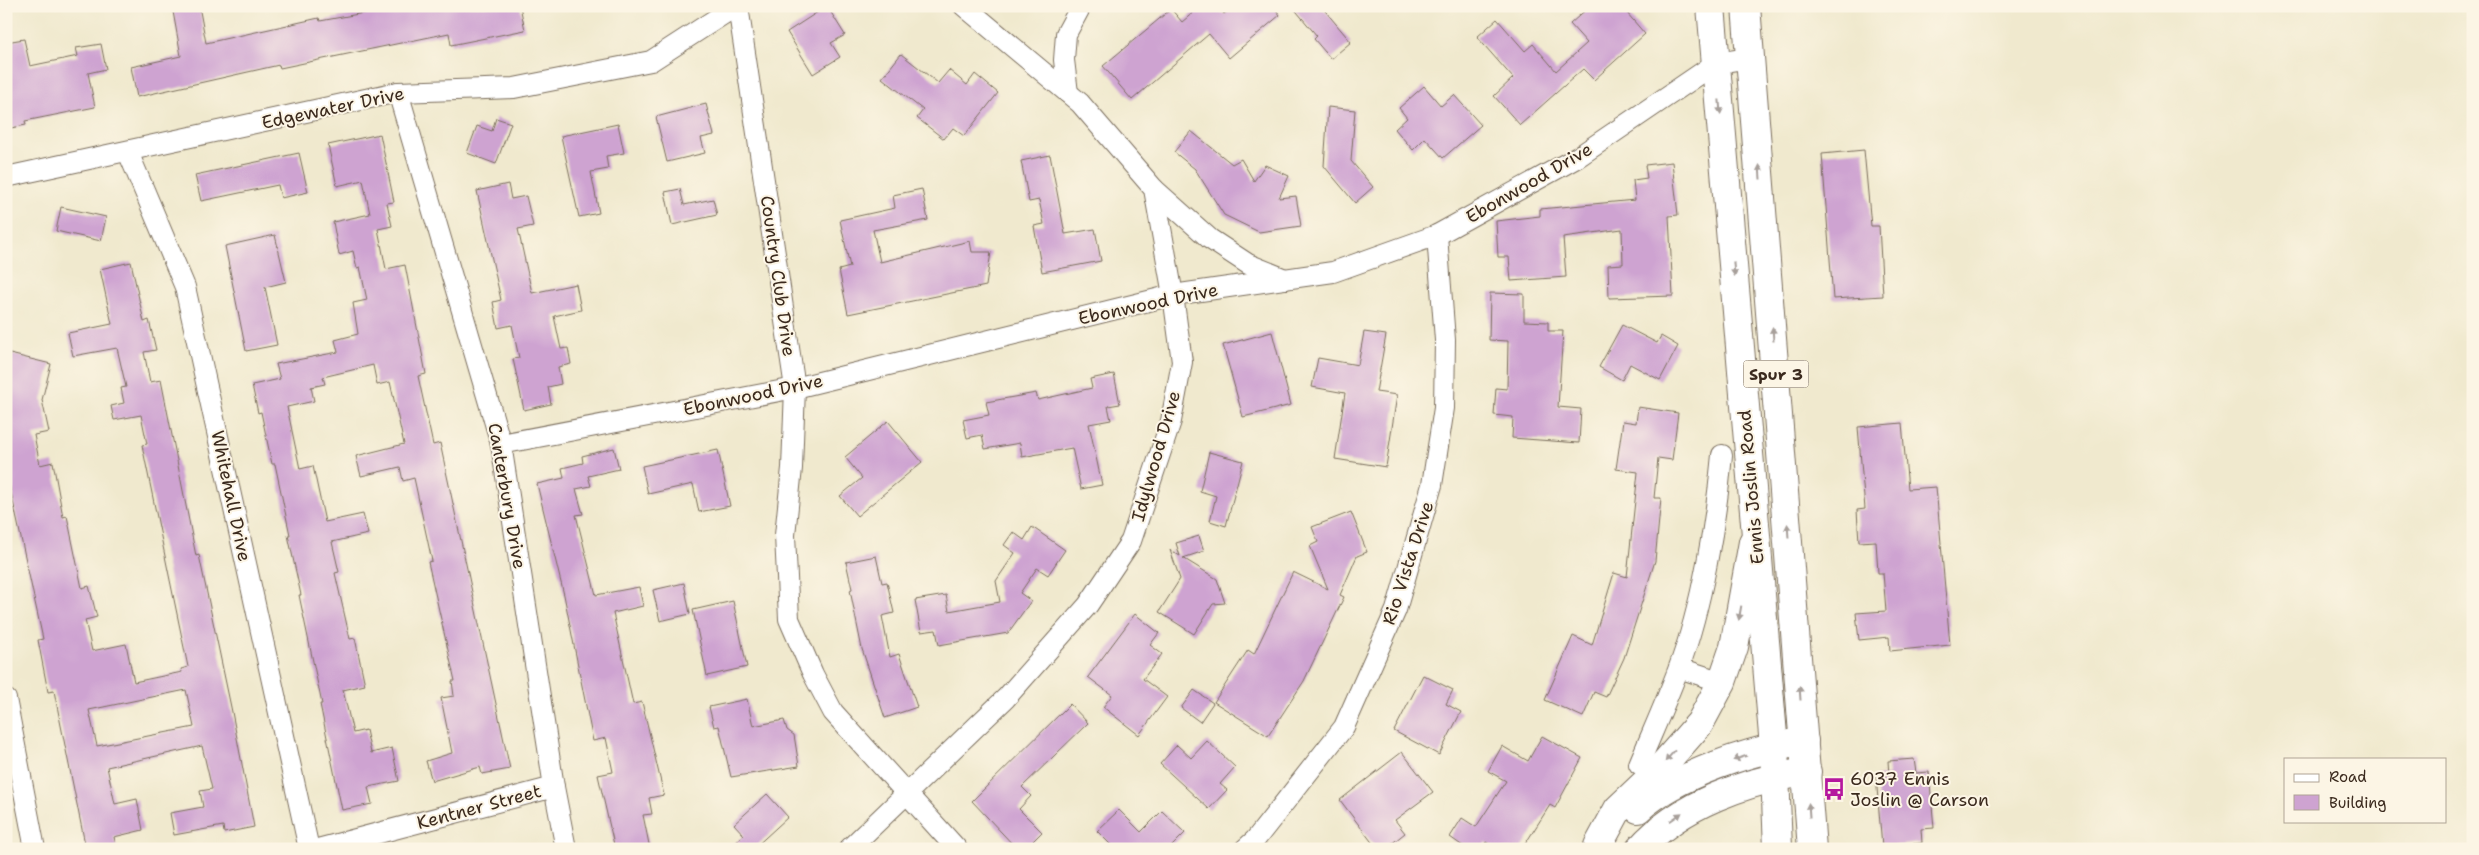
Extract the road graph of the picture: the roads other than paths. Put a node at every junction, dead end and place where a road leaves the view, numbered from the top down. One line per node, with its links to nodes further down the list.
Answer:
1 (737, 6): 8 (street, Edgewater Drive); 16 (street, Country Club Drive)
2 (964, 6): 9 (street)
3 (1081, 6): 9 (street)
4 (1711, 6): 7 (main road, Ennis Joslin Road / Spur 3)
5 (1746, 6): 6 (main road, Ennis Joslin Road / Spur 3)
6 (1750, 58): 7 (street, Ebonwood Drive); 23 (main road, Ennis Joslin Road / Spur 3, one-way to 6)
7 (1716, 63): 13 (street, Ebonwood Drive); 19 (main road, Ennis Joslin Road / Spur 3, one-way to 19)
8 (398, 92): 10 (street, Edgewater Drive); 17 (street, Canterbury Drive)
9 (1068, 93): 12 (street)
10 (128, 152): 11 (street, Edgewater Drive); 32 (street, Whitehall Drive)
11 (6, 177)
12 (1154, 189): 14 (street); 15 (street, Idylwood Drive)
13 (1438, 235): 14 (street, Ebonwood Drive); 37 (street, Rio Vista Drive)
14 (1285, 279): 15 (street, Ebonwood Drive)
15 (1173, 295): 16 (street, Ebonwood Drive); 29 (street, Idylwood Drive)
16 (795, 388): 17 (street, Ebonwood Drive); 29 (street, Country Club Drive)
17 (501, 444): 28 (street, Canterbury Drive)
18 (1722, 455): 20 (street)
19 (1755, 530): 21 (main road, one-way to 21); 24 (main road, Ennis Joslin Road / Spur 3)
20 (1679, 668): 21 (street); 25 (street)
21 (1722, 682): 30 (main road, one-way to 30)
22 (6, 699): 31 (street)
23 (1804, 741): 24 (main road); 26 (main road, Ennis Joslin Road / Spur 3)
24 (1774, 747): 27 (main road, Ennis Joslin Road / Spur 3); 30 (main road, one-way to 30)
25 (1639, 764)
26 (1807, 772): 27 (main road); 40 (main road, Ennis Joslin Road / Spur 3, one-way to 26)
27 (1775, 776): 38 (main road, one-way to 27); 39 (main road, Ennis Joslin Road / Spur 3)
28 (554, 788): 33 (street, Kentner Street); 34 (street, Canterbury Drive)
29 (906, 793): 35 (street, Idylwood Drive); 36 (street, Country Club Drive)
30 (1597, 847)
31 (35, 849)
32 (309, 849)
33 (318, 849)
34 (566, 849)
35 (849, 849)
36 (956, 849)
37 (1245, 849)
38 (1640, 849)
39 (1778, 849)
40 (1812, 849)

